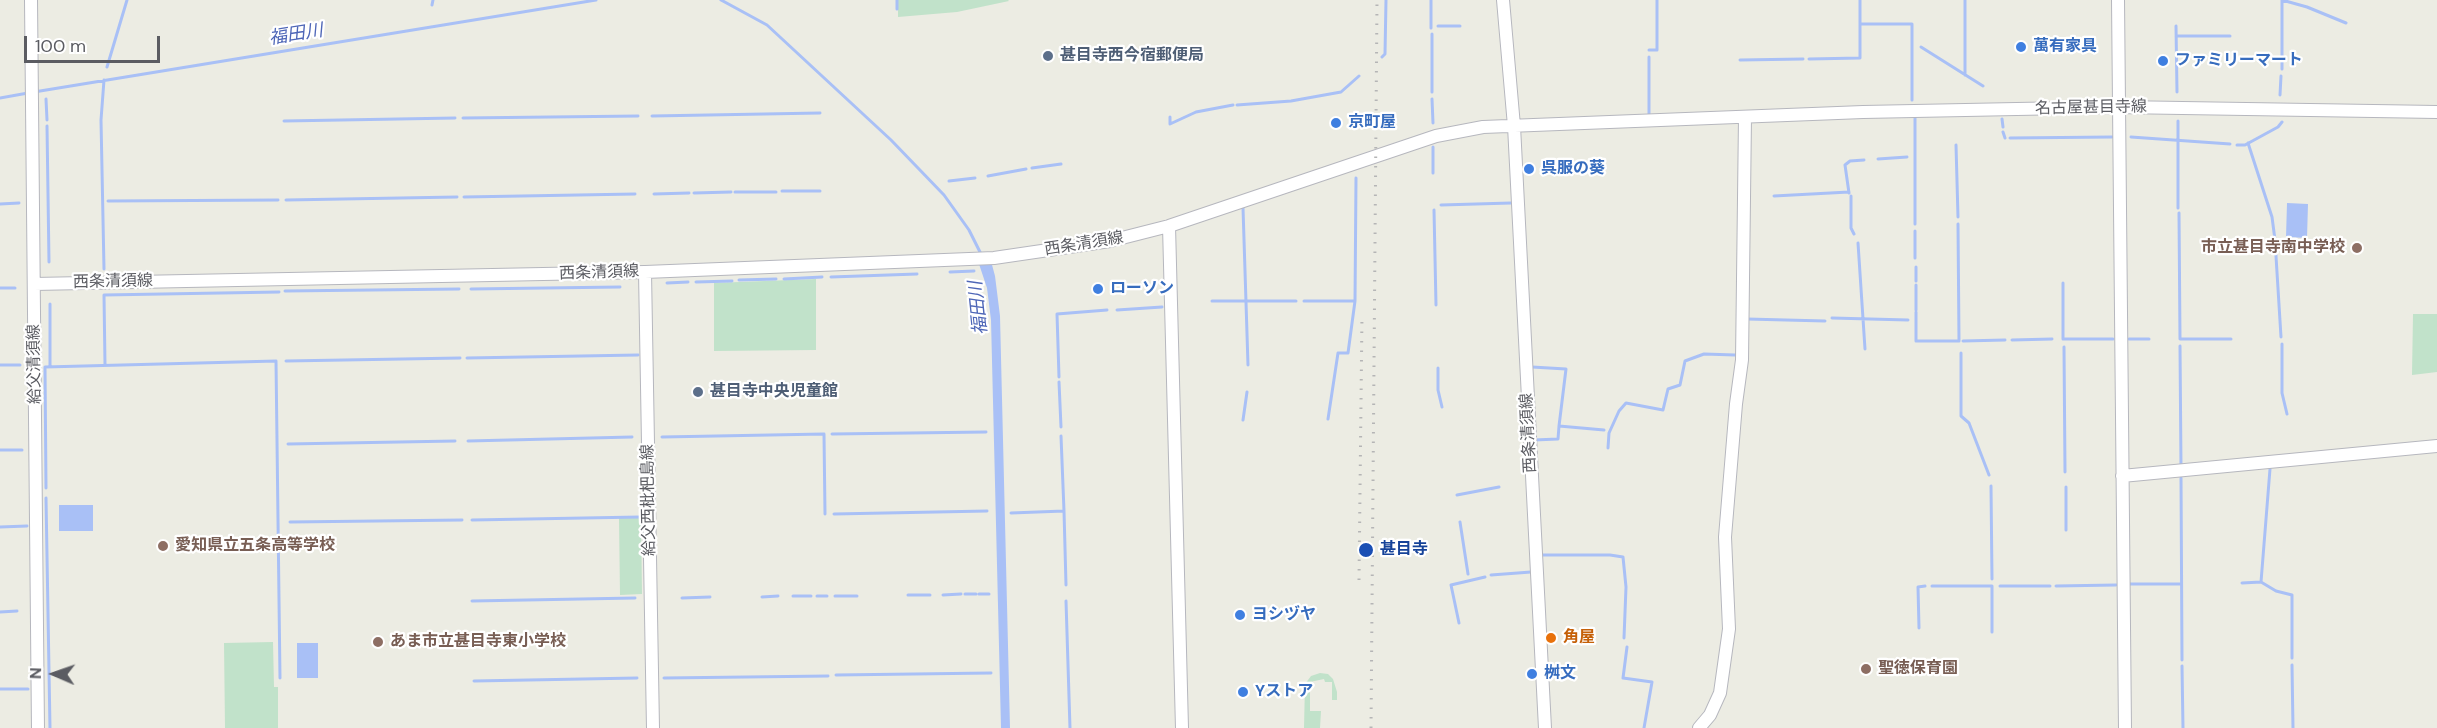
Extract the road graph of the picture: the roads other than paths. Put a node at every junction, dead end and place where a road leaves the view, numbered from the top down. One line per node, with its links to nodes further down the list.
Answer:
1 (31, 0): 10 (main road, 給父清須線)
2 (1503, 0): 7 (main road)
3 (2118, 0): 4 (main road)
4 (2119, 107): 5 (main road, 名古屋甚目寺線); 6 (main road, 名古屋甚目寺線); 12 (main road)
5 (2437, 112)
6 (1745, 117): 7 (main road, 名古屋甚目寺線); 17 (main road)
7 (1514, 126): 8 (main road, 西条清須線); 16 (main road, 西条清須線)
8 (1168, 226): 9 (main road, 西条清須線); 15 (main road)
9 (645, 272): 10 (main road, 西条清須線); 14 (main road, 給父西枇杷島線)
10 (34, 284): 13 (main road, 給父清須線)
11 (2437, 446): 12 (main road)
12 (2122, 476): 18 (main road)
13 (38, 728)
14 (653, 728)
15 (1182, 728)
16 (1545, 728)
17 (1699, 728)
18 (2125, 728)

